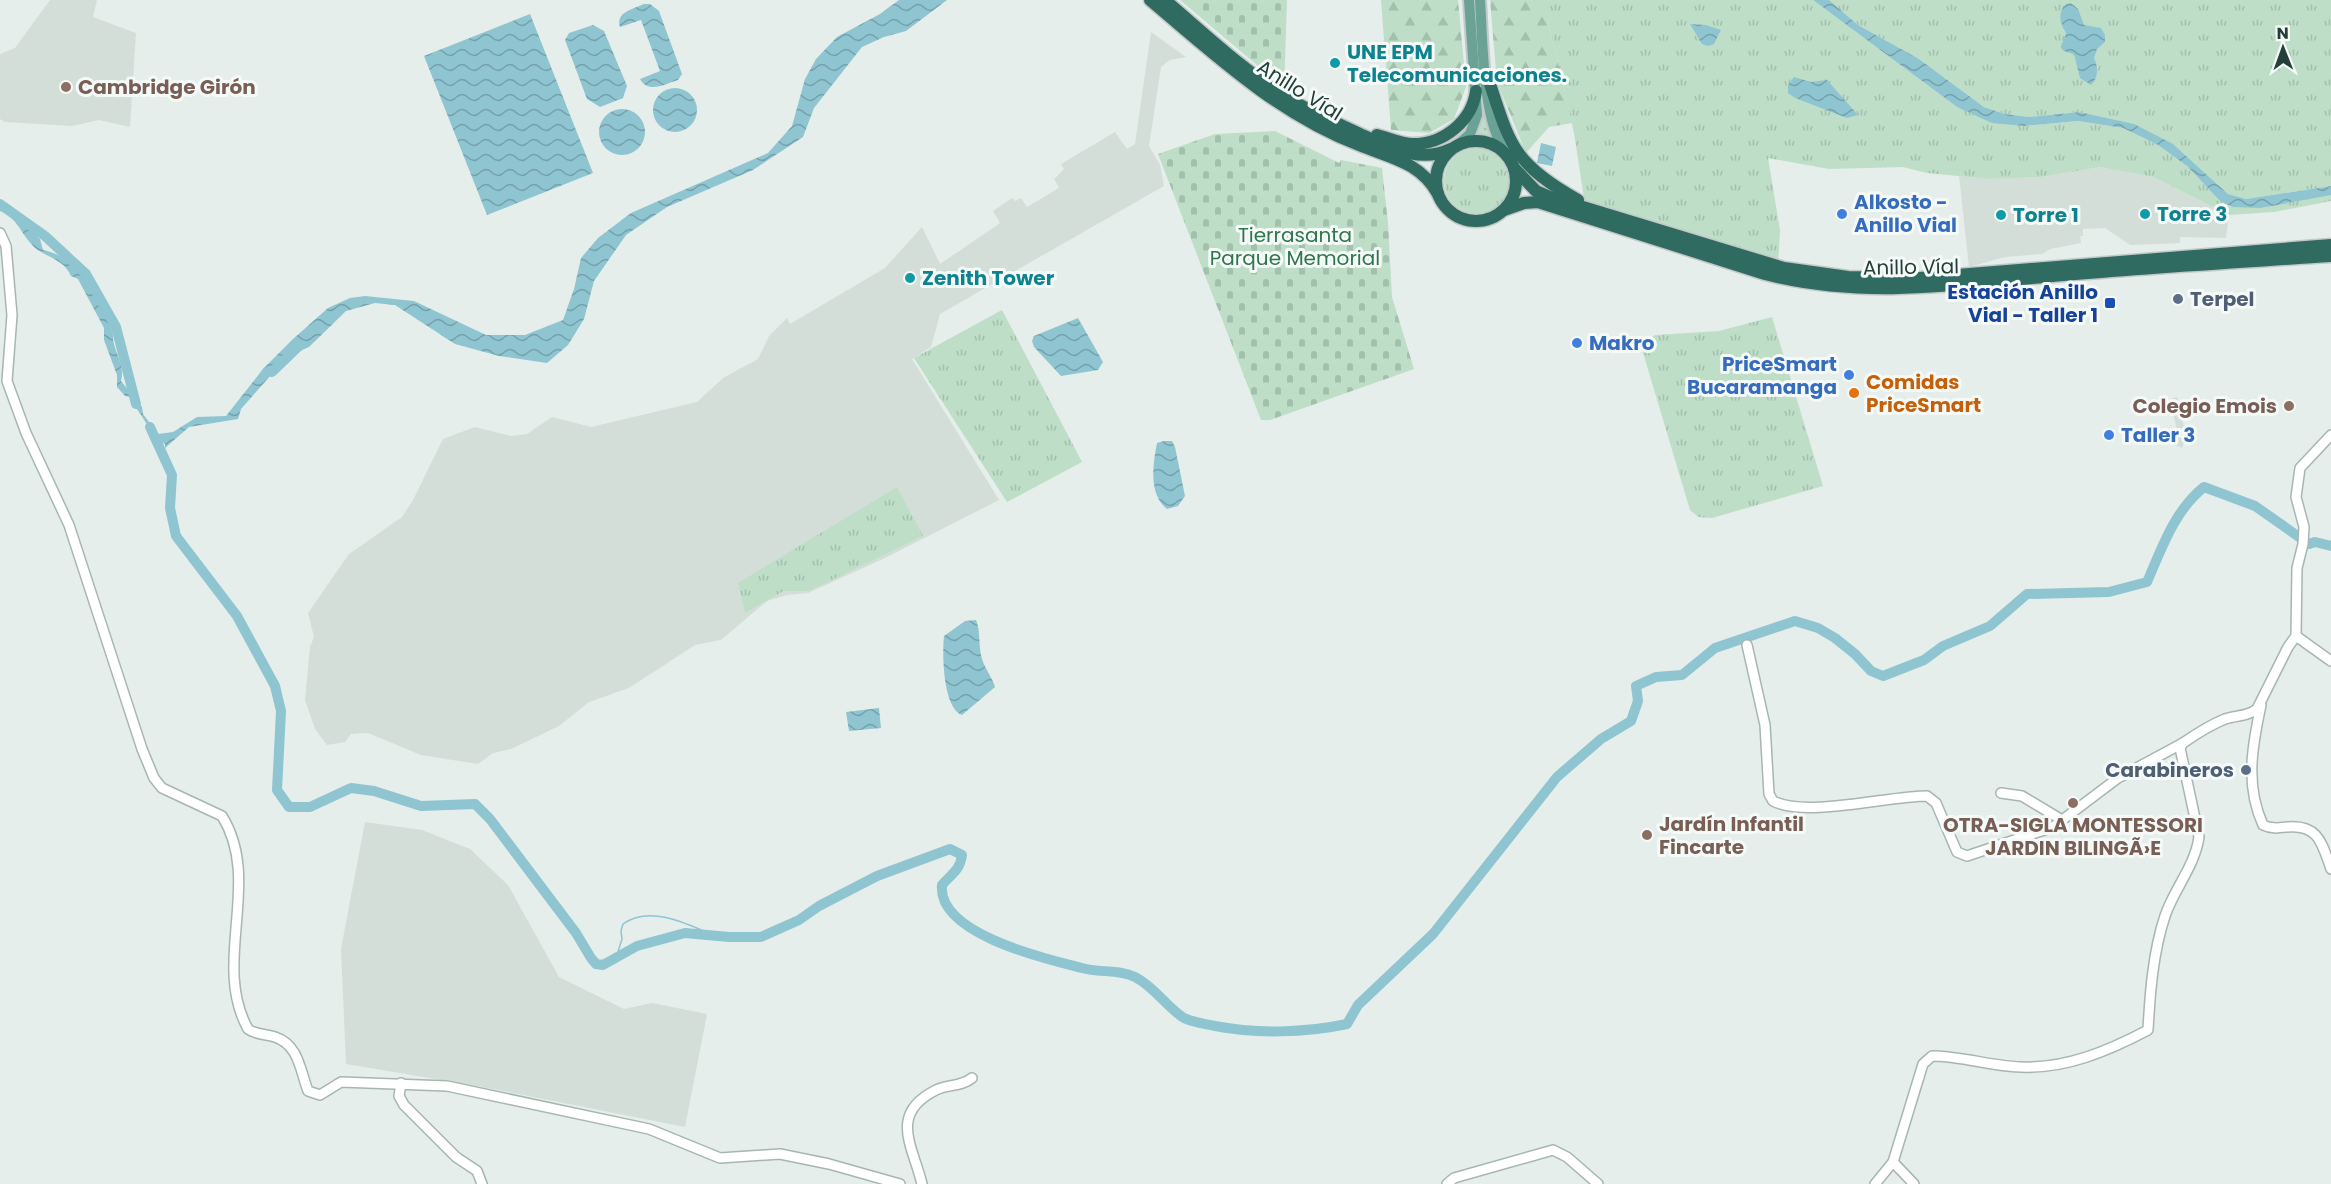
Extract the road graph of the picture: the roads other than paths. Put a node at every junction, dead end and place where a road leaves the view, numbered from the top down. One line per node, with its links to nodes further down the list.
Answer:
1 (1150, 0): 11 (highway, Anillo Víal)
2 (1165, 0): 7 (highway, Anillo Víal)
3 (1468, 0): 6 (main road)
4 (1480, 0): 5 (main road)
5 (1487, 75): 9 (main road); 13 (highway)
6 (1476, 91): 7 (highway); 8 (main road)
7 (1352, 130): 8 (highway, Anillo Víal)
8 (1454, 147): 9 (highway); 11 (highway)
9 (1505, 153): 10 (highway)
10 (1514, 168): 12 (highway); 13 (highway, Anillo Víal)
11 (1438, 194): 12 (highway)
12 (1504, 210): 16 (highway, Anillo Víal)
13 (1605, 214): 15 (highway, Anillo Víal)
14 (0, 233): 27 (street)
15 (2331, 245)
16 (2331, 256)
17 (2331, 435): 18 (street)
18 (2296, 636): 20 (street); 21 (street)
19 (1747, 645): 24 (street)
20 (2331, 661)
21 (2261, 703): 22 (street); 25 (street)
22 (2182, 743): 24 (street); 28 (street)
23 (2001, 793): 24 (street)
24 (2062, 820)
25 (2331, 869)
26 (972, 1078): 31 (street)
27 (401, 1083): 29 (street); 30 (street)
28 (1893, 1162): 34 (street); 35 (street)
29 (482, 1184)
30 (900, 1184)
31 (922, 1184)
32 (1447, 1184): 33 (street)
33 (1598, 1184)
34 (1875, 1184)
35 (1914, 1184)

